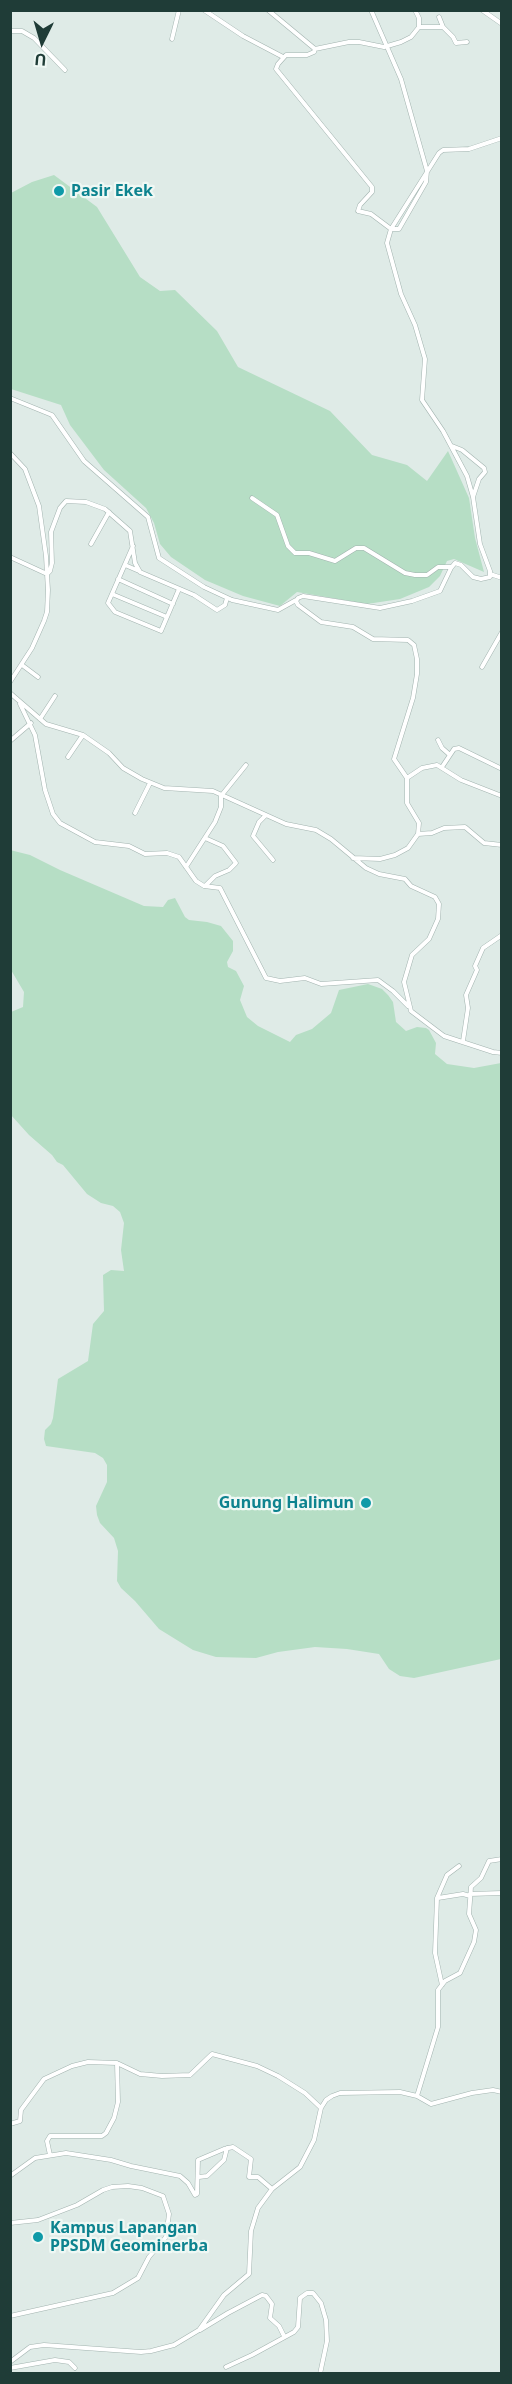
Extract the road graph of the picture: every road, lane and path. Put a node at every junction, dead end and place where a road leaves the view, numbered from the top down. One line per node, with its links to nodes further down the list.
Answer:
1 (179, 10): 12 (street)
2 (204, 10): 16 (street)
3 (268, 10): 15 (street)
4 (372, 10): 14 (street)
5 (415, 10): 9 (street)
6 (482, 10): 8 (street)
7 (439, 17): 10 (street)
8 (501, 24)
9 (419, 27): 10 (street); 14 (street)
10 (443, 27): 13 (street)
11 (10, 30): 17 (street)
12 (172, 39)
13 (467, 42)
14 (386, 46): 15 (street); 19 (street)
15 (315, 49): 16 (street)
16 (283, 57): 20 (street)
17 (65, 70)
18 (501, 138): 19 (street)
19 (427, 171): 20 (street)
20 (391, 229): 22 (street)
21 (10, 398): 39 (street)
22 (451, 445): 24 (street); 24 (street)
23 (10, 455): 33 (street)
24 (473, 497): 34 (street)
25 (252, 498): 31 (street)
26 (109, 512): 27 (street); 28 (street); 33 (street)
27 (91, 544)
28 (133, 546): 30 (street); 32 (street)
29 (10, 557): 33 (street)
30 (125, 565): 32 (street); 36 (street)
31 (452, 567): 34 (street); 40 (street)
32 (140, 572): 37 (street)
33 (46, 574): 44 (street)
34 (490, 574): 35 (street)
35 (501, 578)
36 (118, 579): 38 (street); 41 (street)
37 (179, 589): 39 (street); 41 (street)
38 (112, 594): 42 (street); 42 (street)
39 (227, 598): 40 (street)
40 (297, 600): 61 (street)
41 (173, 604): 42 (street)
42 (167, 617)
43 (501, 632): 45 (street)
44 (22, 665): 46 (street); 47 (street)
45 (482, 667)
46 (38, 677)
47 (10, 682)
48 (10, 693): 50 (street)
49 (55, 696): 51 (street)
50 (18, 701): 51 (street); 52 (street)
51 (40, 719): 53 (street)
52 (31, 723): 55 (street); 72 (street)
53 (83, 735): 57 (street); 62 (street)
54 (438, 740): 56 (street)
55 (10, 741)
56 (450, 755): 59 (street); 60 (street)
57 (68, 757)
58 (246, 765): 63 (street)
59 (442, 767): 61 (street); 64 (street)
60 (501, 769)
61 (407, 778): 67 (street)
62 (150, 783): 63 (street); 65 (street)
63 (221, 796): 66 (street); 68 (street)
64 (501, 796)
65 (135, 813)
66 (265, 816): 70 (street); 71 (street)
67 (418, 834): 69 (street); 70 (street)
68 (205, 838): 72 (street); 73 (street)
69 (501, 845)
70 (353, 858): 75 (street)
71 (273, 860)
72 (186, 867): 73 (street)
73 (204, 886): 75 (street)
74 (501, 935): 76 (street)
75 (411, 1011): 76 (street)
76 (463, 1041): 77 (street)
77 (501, 1053)
78 (501, 1859): 81 (street)
79 (459, 1866): 82 (street)
80 (501, 1893): 81 (street)
81 (470, 1895): 82 (street); 83 (street)
82 (437, 1898): 83 (street)
83 (442, 1985): 86 (street)
84 (117, 2063): 87 (street); 88 (street); 90 (street)
85 (501, 2092): 86 (street)
86 (417, 2096): 87 (street)
87 (321, 2108): 93 (street)
88 (10, 2124)
89 (227, 2148): 92 (street); 92 (street); 93 (street)
90 (50, 2155): 91 (street); 92 (street)
91 (10, 2176)
92 (199, 2177)
93 (272, 2189): 96 (street)
94 (10, 2223): 95 (street)
95 (10, 2316)
96 (199, 2330): 97 (street); 98 (street)
97 (284, 2336): 99 (street); 102 (street)
98 (10, 2362)
99 (226, 2367)
100 (10, 2368): 101 (street)
101 (75, 2368)
102 (320, 2373)

